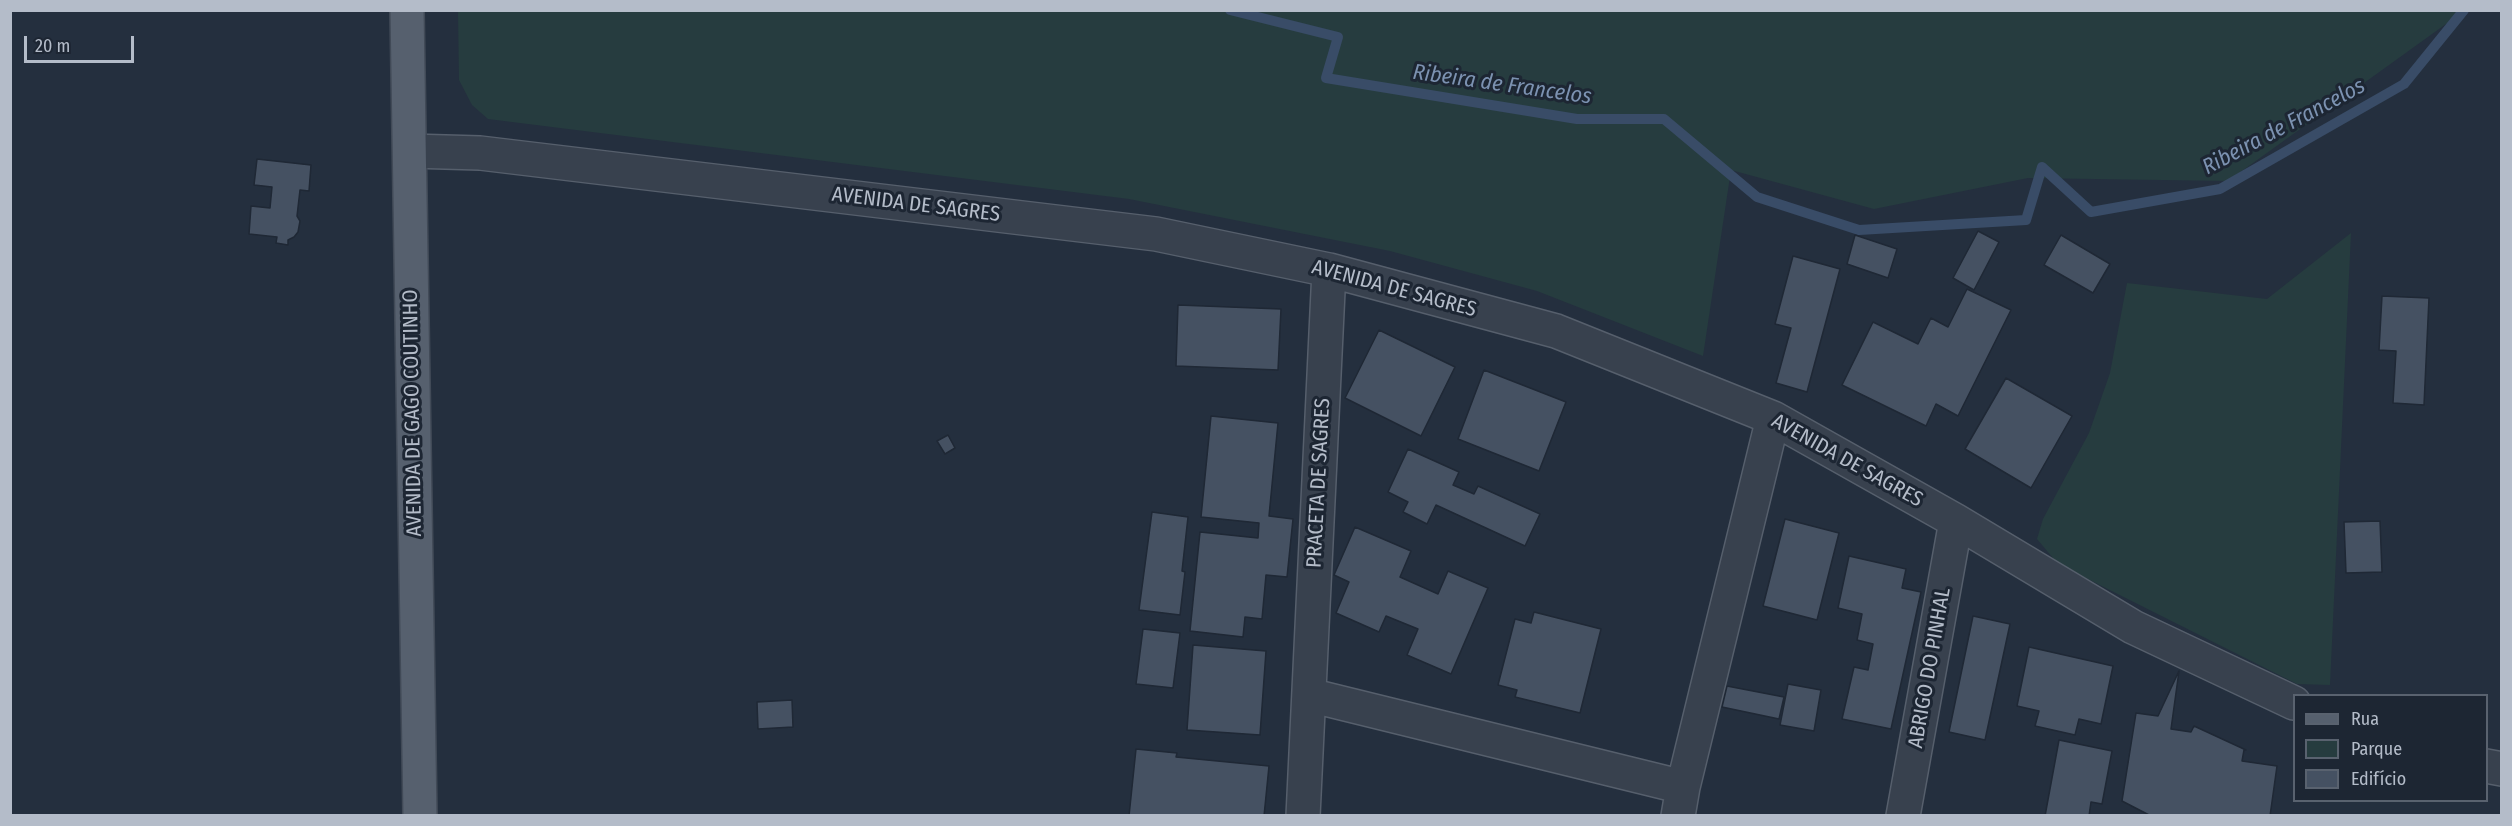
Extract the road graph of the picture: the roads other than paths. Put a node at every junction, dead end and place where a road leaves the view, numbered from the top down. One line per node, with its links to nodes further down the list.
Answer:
1 (407, 10): 2 (main road, AVENIDA DE GAGO COUTINHO)
2 (410, 151): 3 (street, AVENIDA DE SAGRES); 9 (main road, AVENIDA DE GAGO COUTINHO)
3 (1329, 270): 4 (street, AVENIDA DE SAGRES); 6 (street, PRACETA DE SAGRES)
4 (1773, 418): 5 (street, AVENIDA DE SAGRES); 8 (street)
5 (1956, 521): 7 (street, AVENIDA DE SAGRES); 11 (street, ABRIGO DO PINHAL)
6 (1309, 695): 8 (street); 10 (street, PRACETA DE SAGRES)
7 (2293, 702)
8 (1680, 801)
9 (420, 816)
10 (1303, 816)
11 (1903, 816)

